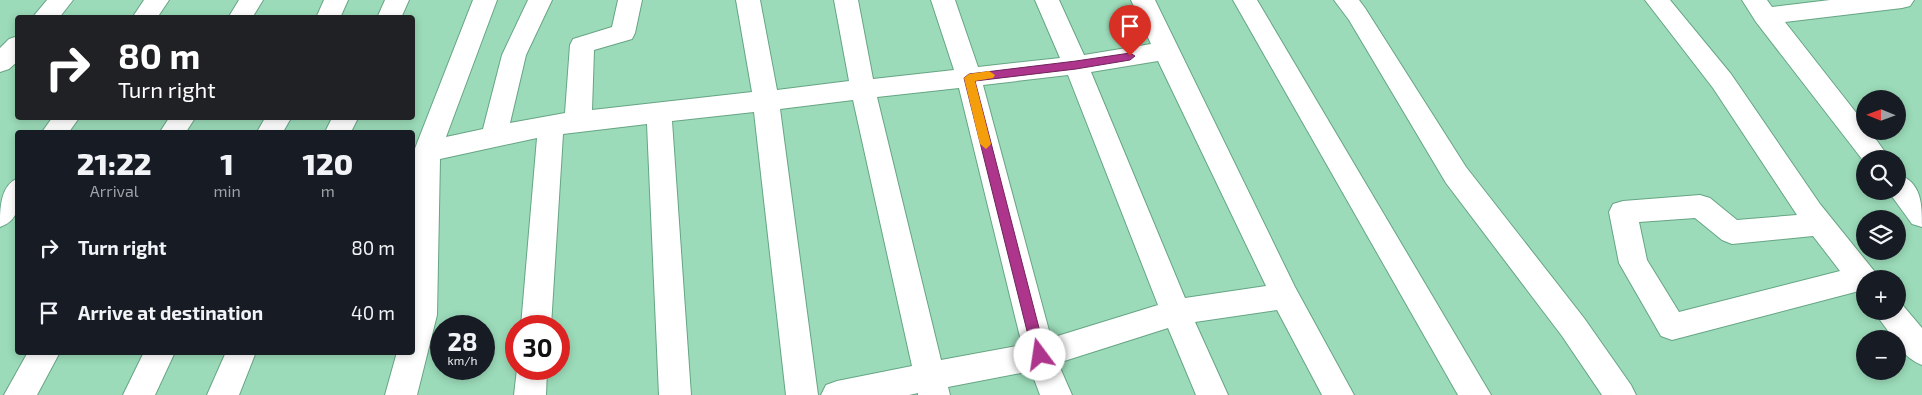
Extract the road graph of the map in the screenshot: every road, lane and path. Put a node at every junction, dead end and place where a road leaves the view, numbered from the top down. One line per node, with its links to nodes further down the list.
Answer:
1 (60, 0): 19 (street)
2 (158, 0): 20 (street)
3 (251, 0): 21 (street)
4 (336, 0): 22 (street)
5 (397, 0): 23 (street)
6 (485, 0): 36 (street)
7 (540, 0): 34 (street)
8 (630, 0): 32 (street)
9 (748, 0): 30 (street)
10 (846, 0): 29 (street)
11 (943, 0): 28 (street)
12 (1047, 0): 27 (street)
13 (1143, 0): 25 (street)
14 (1245, 0): 68 (street)
15 (1346, 0): 69 (street)
16 (1657, 0): 41 (street)
17 (1902, 0): 18 (street)
18 (1760, 8): 35 (street)
19 (47, 15)
20 (146, 15)
21 (242, 15)
22 (329, 15)
23 (390, 15)
24 (15, 48): 26 (street)
25 (1166, 50): 27 (street); 44 (street)
26 (0, 63)
27 (1076, 65): 28 (street); 45 (street)
28 (969, 78): 29 (street); 54 (street)
29 (863, 90): 30 (street); 56 (street)
30 (766, 101): 31 (street); 63 (street)
31 (659, 113): 32 (street); 62 (street)
32 (578, 122): 33 (street)
33 (551, 125): 34 (street); 46 (street)
34 (494, 137): 36 (street)
35 (1870, 150)
36 (427, 151): 48 (street)
37 (15, 194): 39 (street)
38 (1906, 195): 40 (street)
39 (0, 216)
40 (1922, 216)
41 (1820, 224): 42 (street); 43 (street)
42 (1857, 270)
43 (1856, 281)
44 (1285, 296): 45 (street); 67 (street)
45 (1176, 312): 54 (street); 66 (street)
46 (537, 315)
47 (1897, 320): 49 (street)
48 (415, 341)
49 (1922, 351)
50 (43, 355): 57 (street)
51 (159, 355): 58 (street)
52 (240, 355): 59 (street)
53 (411, 355): 60 (street)
54 (1040, 355): 56 (street); 65 (street)
55 (531, 380): 61 (street)
56 (931, 386): 64 (street)
57 (20, 395)
58 (139, 395)
59 (222, 395)
60 (401, 395)
61 (530, 395)
62 (675, 395)
63 (802, 395)
64 (837, 395)
65 (1056, 395)
66 (1212, 395)
67 (1338, 395)
68 (1475, 395)
69 (1620, 395)

